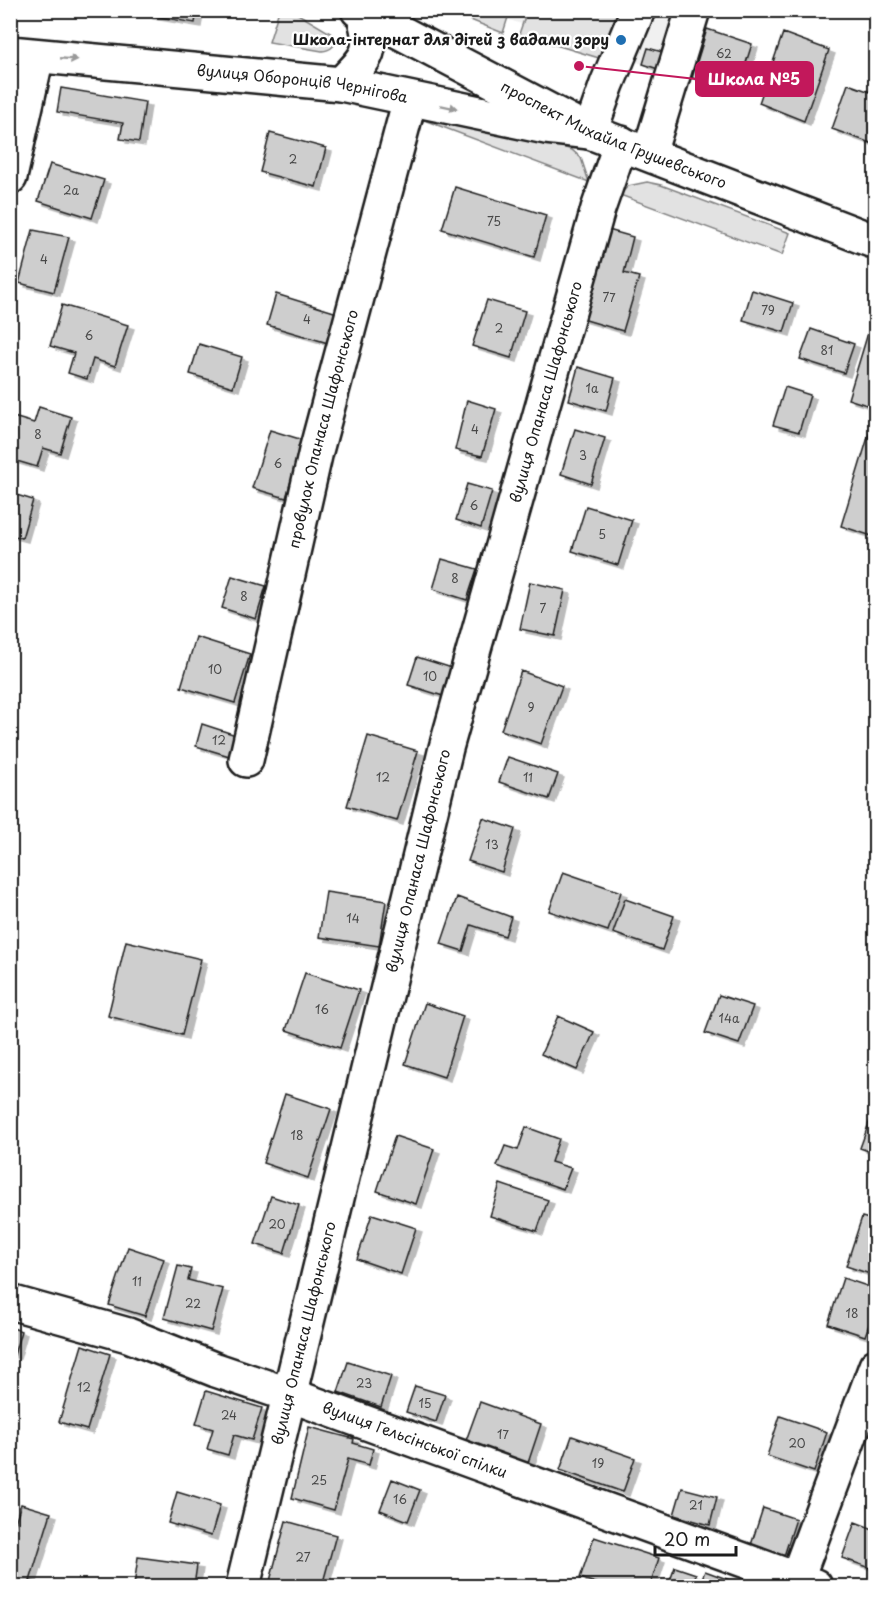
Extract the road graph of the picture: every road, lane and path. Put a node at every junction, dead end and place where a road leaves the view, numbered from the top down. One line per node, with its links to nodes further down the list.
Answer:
1 (638, 10): 7 (street)
2 (693, 10): 8 (street, вулиця Опанаса Шафонського)
3 (361, 12): 5 (street); 7 (street, проспект Михайла Грушевського)
4 (23, 55): 5 (street, вулиця Оборонців Чернігова, one-way to 5); 9 (street)
5 (341, 84): 6 (street, вулиця Оборонців Чернігова)
6 (410, 99): 7 (street, вулиця Оборонців Чернігова, one-way to 7); 11 (street, провулок Опанаса Шафонського)
7 (590, 132): 8 (street, проспект Михайла Грушевського)
8 (635, 148): 10 (street, проспект Михайла Грушевського); 14 (street, вулиця Опанаса Шафонського)
9 (10, 177)
10 (876, 242)
11 (246, 760)
12 (10, 1302): 14 (street, вулиця Гельсінської спілки)
13 (876, 1366): 15 (street)
14 (290, 1395): 15 (street, вулиця Гельсінської спілки); 16 (street, вулиця Опанаса Шафонського)
15 (802, 1584)
16 (243, 1587)

